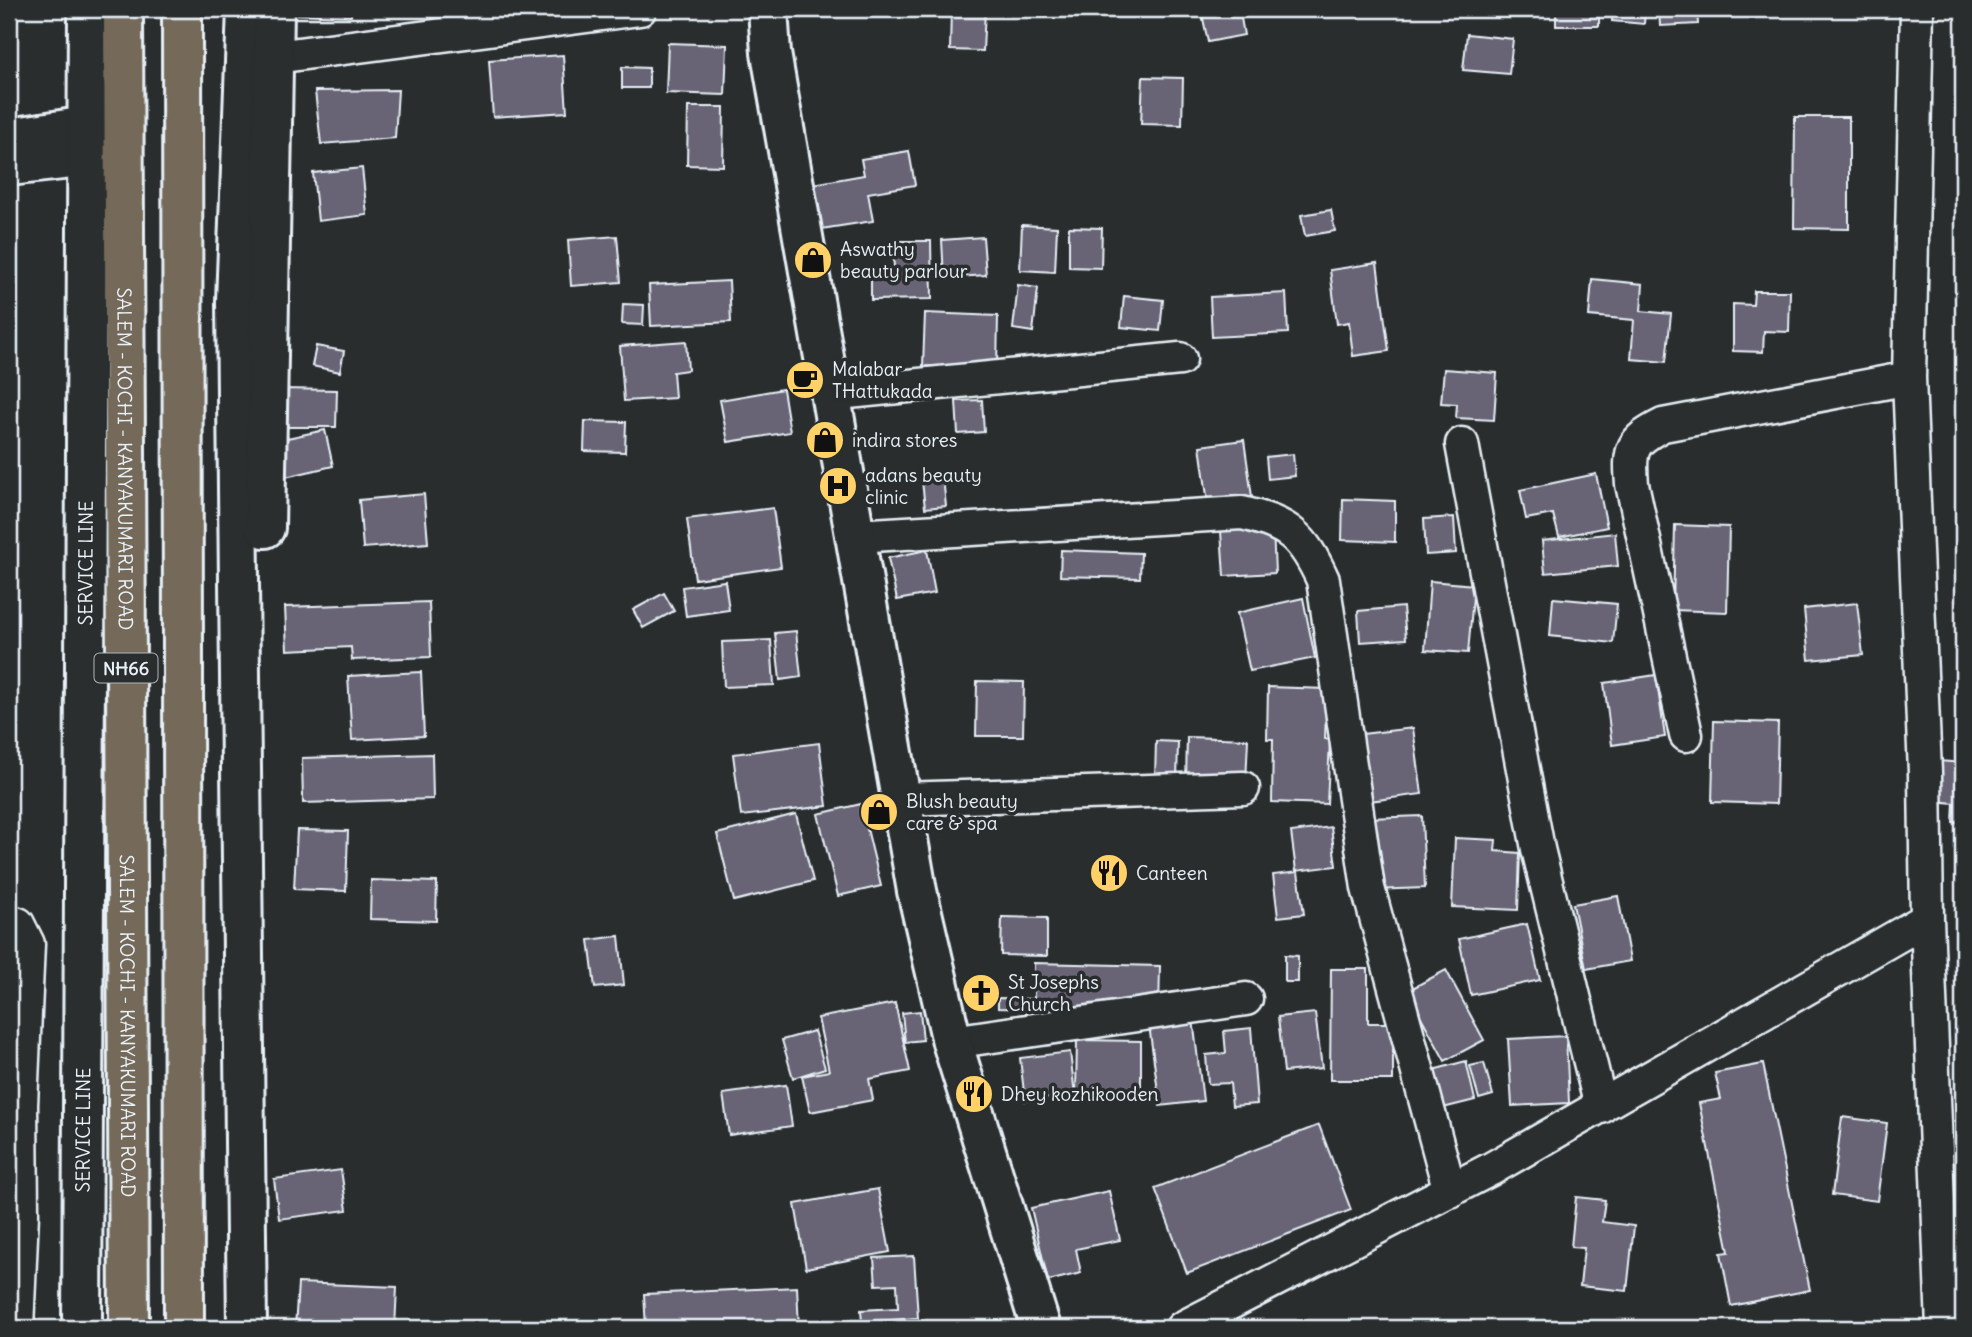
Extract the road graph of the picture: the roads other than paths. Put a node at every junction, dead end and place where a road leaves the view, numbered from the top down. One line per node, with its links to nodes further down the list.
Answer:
1 (95, 9): 10 (main road, SERVICE LINE); 28 (main road); 29 (highway, SALEM - KOCHI - KANYAKUMARI ROAD / NH66)
2 (182, 9): 30 (highway, NH66)
3 (247, 9): 31 (main road)
4 (274, 9): 8 (main road)
5 (640, 9): 8 (street)
6 (768, 9): 14 (main road)
7 (1916, 9): 13 (street)
8 (275, 57): 32 (main road)
9 (9, 138): 10 (main road)
10 (88, 141): 11 (main road); 27 (main road, SERVICE LINE)
11 (9, 166)
12 (1180, 359): 14 (street)
13 (1909, 378): 17 (street); 20 (street)
14 (828, 394): 16 (main road)
15 (1462, 444): 24 (street)
16 (855, 536): 19 (main road); 25 (street)
17 (1686, 735)
18 (1243, 788): 19 (street)
19 (900, 799): 23 (main road)
20 (1927, 919): 24 (street); 35 (street)
21 (9, 921): 26 (street)
22 (1245, 999): 23 (street)
23 (952, 1042): 33 (main road)
24 (1601, 1107): 25 (street)
25 (1450, 1191): 34 (street)
26 (17, 1328)
27 (82, 1328)
28 (105, 1328)
29 (129, 1328)
30 (184, 1328)
31 (247, 1328)
32 (265, 1328)
33 (1041, 1328)
34 (1182, 1328)
35 (1943, 1328)

